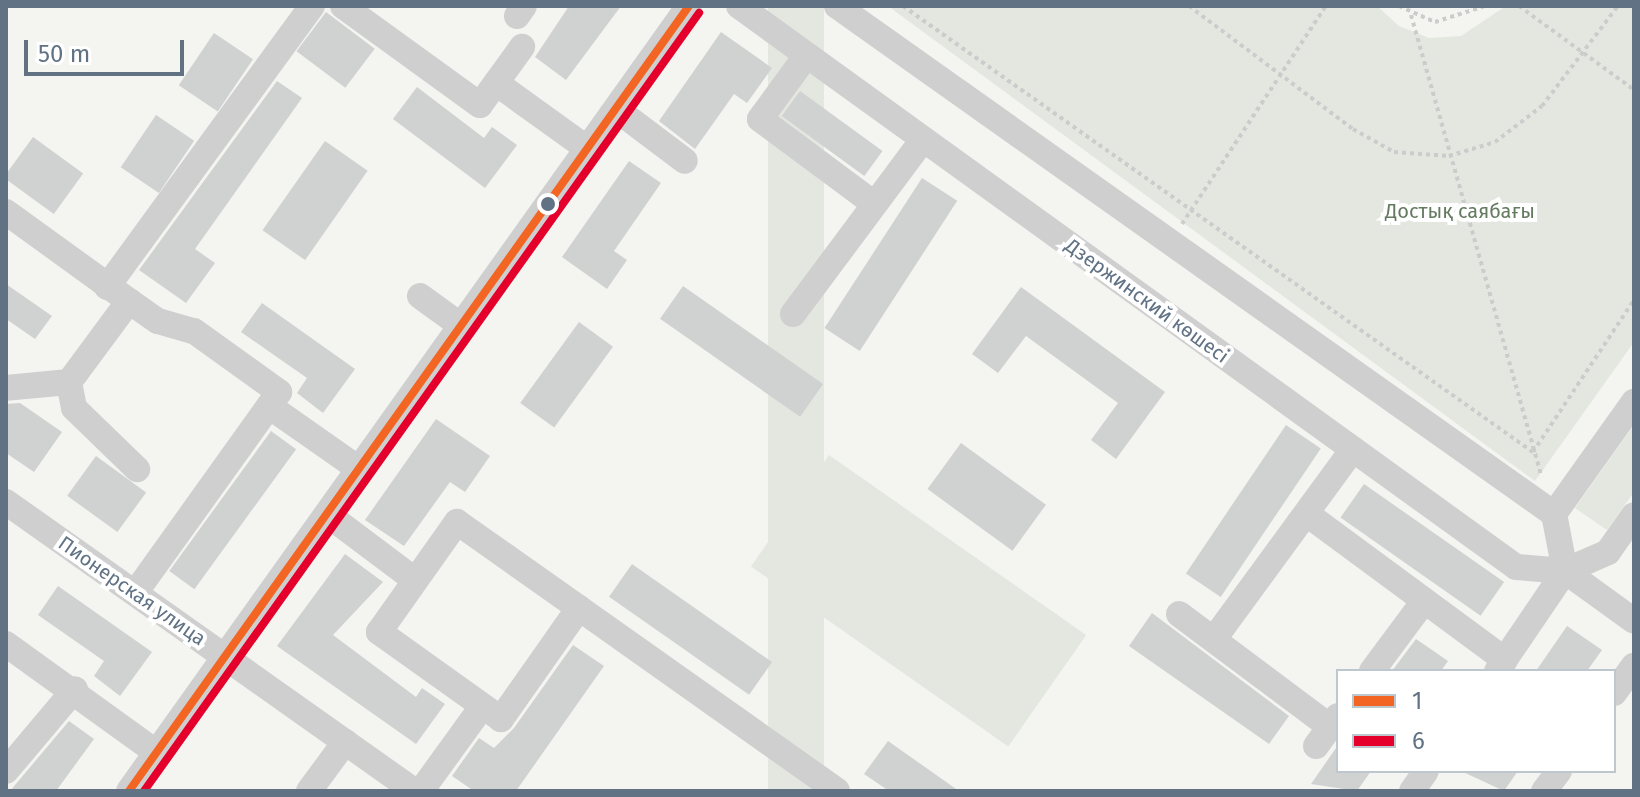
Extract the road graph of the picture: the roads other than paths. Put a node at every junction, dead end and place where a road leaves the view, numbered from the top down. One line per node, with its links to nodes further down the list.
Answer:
1 (312, 6): 15 (street)
2 (343, 6): 8 (street)
3 (689, 6): 9 (street)
4 (739, 6): 7 (street, Дзержинский көшесі)
5 (837, 6): 29 (street)
6 (522, 47): 8 (street)
7 (806, 56): 10 (street, Дзержинский көшесі); 13 (street)
8 (496, 83): 11 (street)
9 (616, 109): 11 (street); 12 (street)
10 (922, 141): 13 (street); 23 (street, Дзержинский көшесі)
11 (588, 149): 18 (street)
12 (685, 161)
13 (873, 203): 17 (street)
14 (6, 212): 15 (street)
15 (118, 294): 19 (street); 22 (street)
16 (420, 296): 18 (street)
17 (793, 314)
18 (460, 325): 25 (street)
19 (69, 382): 20 (street); 24 (street)
20 (6, 388)
21 (1634, 402): 29 (street)
22 (269, 406): 25 (street); 33 (street)
23 (1353, 449): 28 (street); 31 (street, Дзержинский көшесі)
24 (137, 469)
25 (359, 469): 27 (street)
26 (6, 502): 33 (street, Пионерская улица)
27 (327, 514): 32 (street); 40 (street)
28 (1307, 514): 34 (street); 38 (street)
29 (1554, 514): 31 (street)
30 (1634, 515): 31 (street)
31 (1565, 571): 37 (street); 41 (street)
32 (415, 580): 35 (street); 46 (street)
33 (136, 592): 40 (street, Пионерская улица)
34 (1424, 601): 41 (street); 43 (street)
35 (579, 608): 46 (street); 57 (street)
36 (1179, 614): 38 (street)
37 (1634, 621)
38 (1214, 639): 47 (street)
39 (6, 644): 44 (street)
40 (226, 658): 48 (street, Пионерская улица); 49 (street)
41 (1501, 665)
42 (1634, 665): 45 (street)
43 (1373, 669)
44 (75, 689): 49 (street); 50 (street)
45 (1616, 690)
46 (481, 708): 56 (street)
47 (1328, 730)
48 (345, 742): 54 (street); 55 (street, Пионерская улица)
49 (156, 752): 53 (street)
50 (6, 771)
51 (1425, 773): 58 (street)
52 (1558, 773): 59 (street)
53 (129, 791)
54 (309, 791)
55 (414, 791)
56 (421, 791)
57 (837, 791)
58 (1412, 791)
59 (1544, 791)

